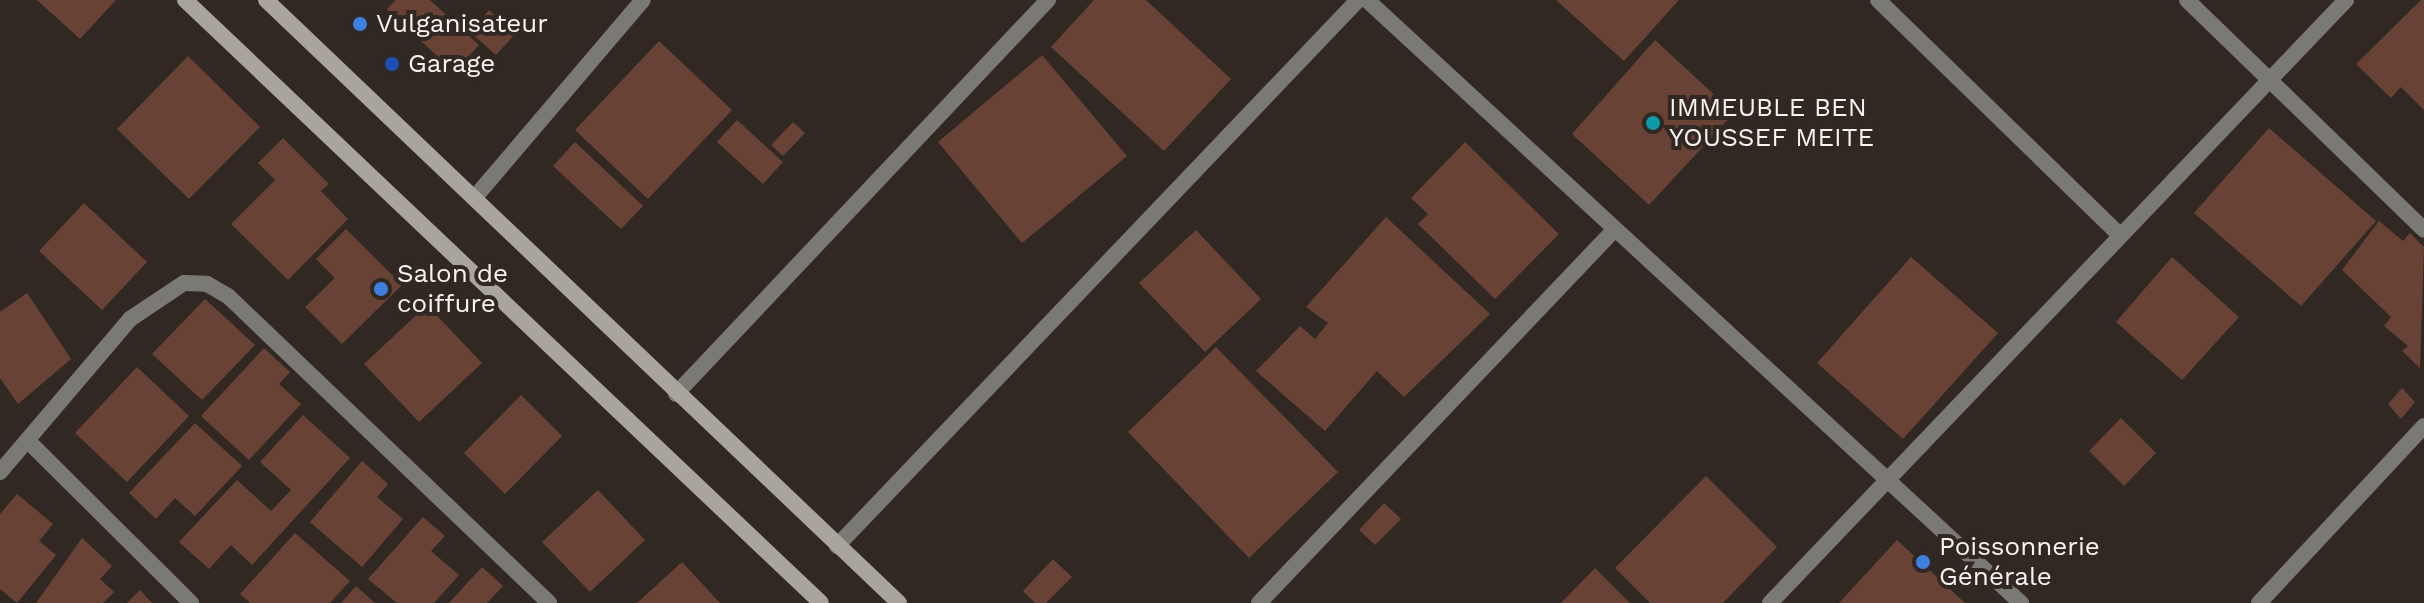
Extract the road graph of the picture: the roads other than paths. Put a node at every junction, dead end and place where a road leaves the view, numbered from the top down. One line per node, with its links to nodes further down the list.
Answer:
1 (185, 0): 23 (main road)
2 (266, 0): 11 (main road)
3 (643, 0): 11 (street)
4 (1048, 0): 15 (street)
5 (1358, 0): 20 (street)
6 (1367, 0): 12 (street)
7 (1878, 0): 14 (street)
8 (2187, 0): 10 (street)
9 (2346, 0): 10 (street)
10 (2269, 80): 13 (street); 14 (street)
11 (476, 196): 15 (main road)
12 (1615, 229): 19 (street); 25 (street)
13 (2424, 230)
14 (2119, 234): 19 (street)
15 (676, 394): 20 (main road)
16 (2424, 426): 28 (street)
17 (28, 441): 18 (street); 21 (street); 22 (street)
18 (0, 472)
19 (1887, 479): 26 (street); 27 (street)
20 (837, 546): 24 (main road)
21 (191, 603)
22 (549, 603)
23 (821, 603)
24 (899, 603)
25 (1259, 603)
26 (1770, 603)
27 (2021, 603)
28 (2259, 603)

